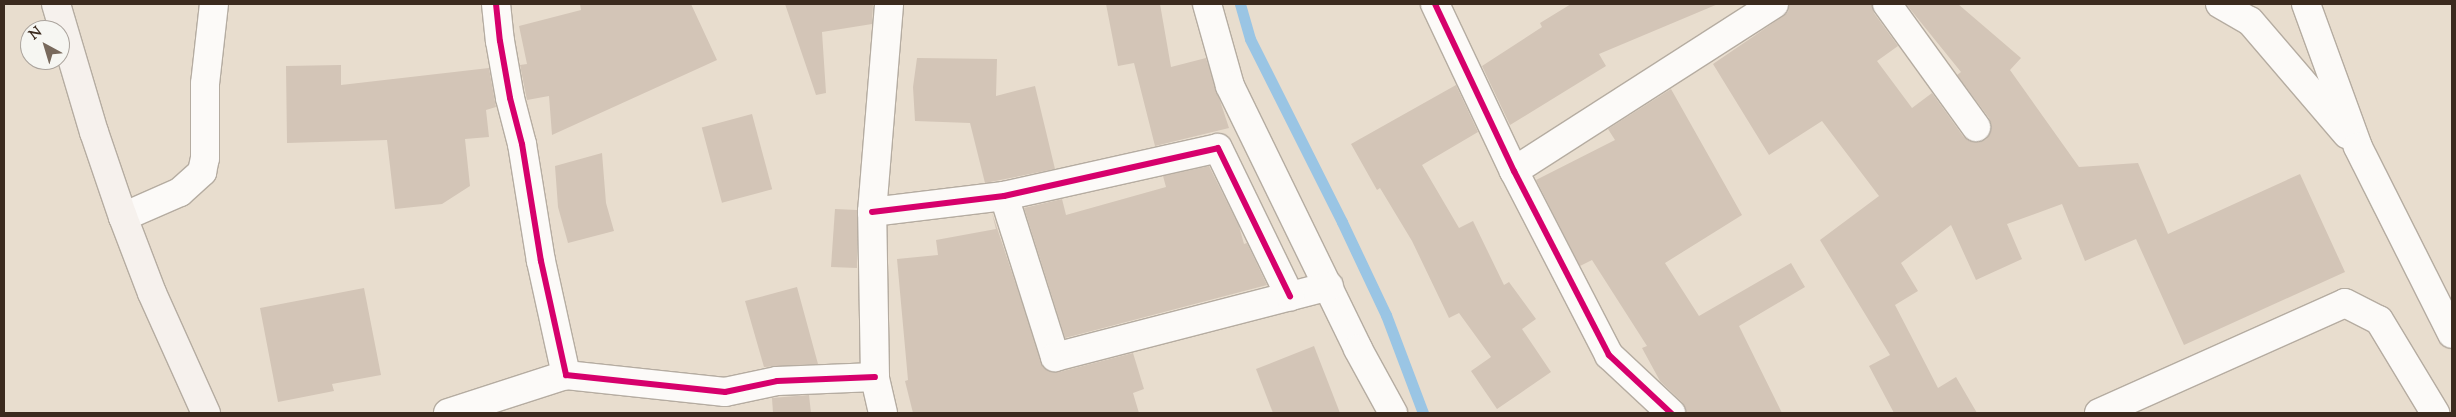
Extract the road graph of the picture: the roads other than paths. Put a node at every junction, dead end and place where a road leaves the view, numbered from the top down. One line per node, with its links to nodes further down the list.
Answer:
1 (56, 4): 16 (street)
2 (214, 4): 16 (street)
3 (889, 4): 15 (street)
4 (1207, 4): 17 (street)
5 (1436, 4): 13 (street)
6 (1774, 4): 13 (street)
7 (1887, 4): 11 (street)
8 (2220, 4): 12 (street)
9 (2306, 4): 12 (street)
10 (500, 5): 20 (street)
11 (1976, 127)
12 (2358, 147): 19 (street)
13 (1514, 171): 26 (street)
14 (1004, 196): 15 (street); 18 (street); 18 (street)
15 (872, 212): 21 (street)
16 (123, 217): 22 (street)
17 (1330, 286): 18 (street); 25 (street)
18 (1290, 296)
19 (2452, 334)
20 (566, 375): 21 (street); 23 (street)
21 (875, 377): 24 (street)
22 (206, 413)
23 (448, 413)
24 (883, 413)
25 (1392, 413)
26 (1671, 413)
27 (2099, 413): 28 (street)
28 (2435, 413)

